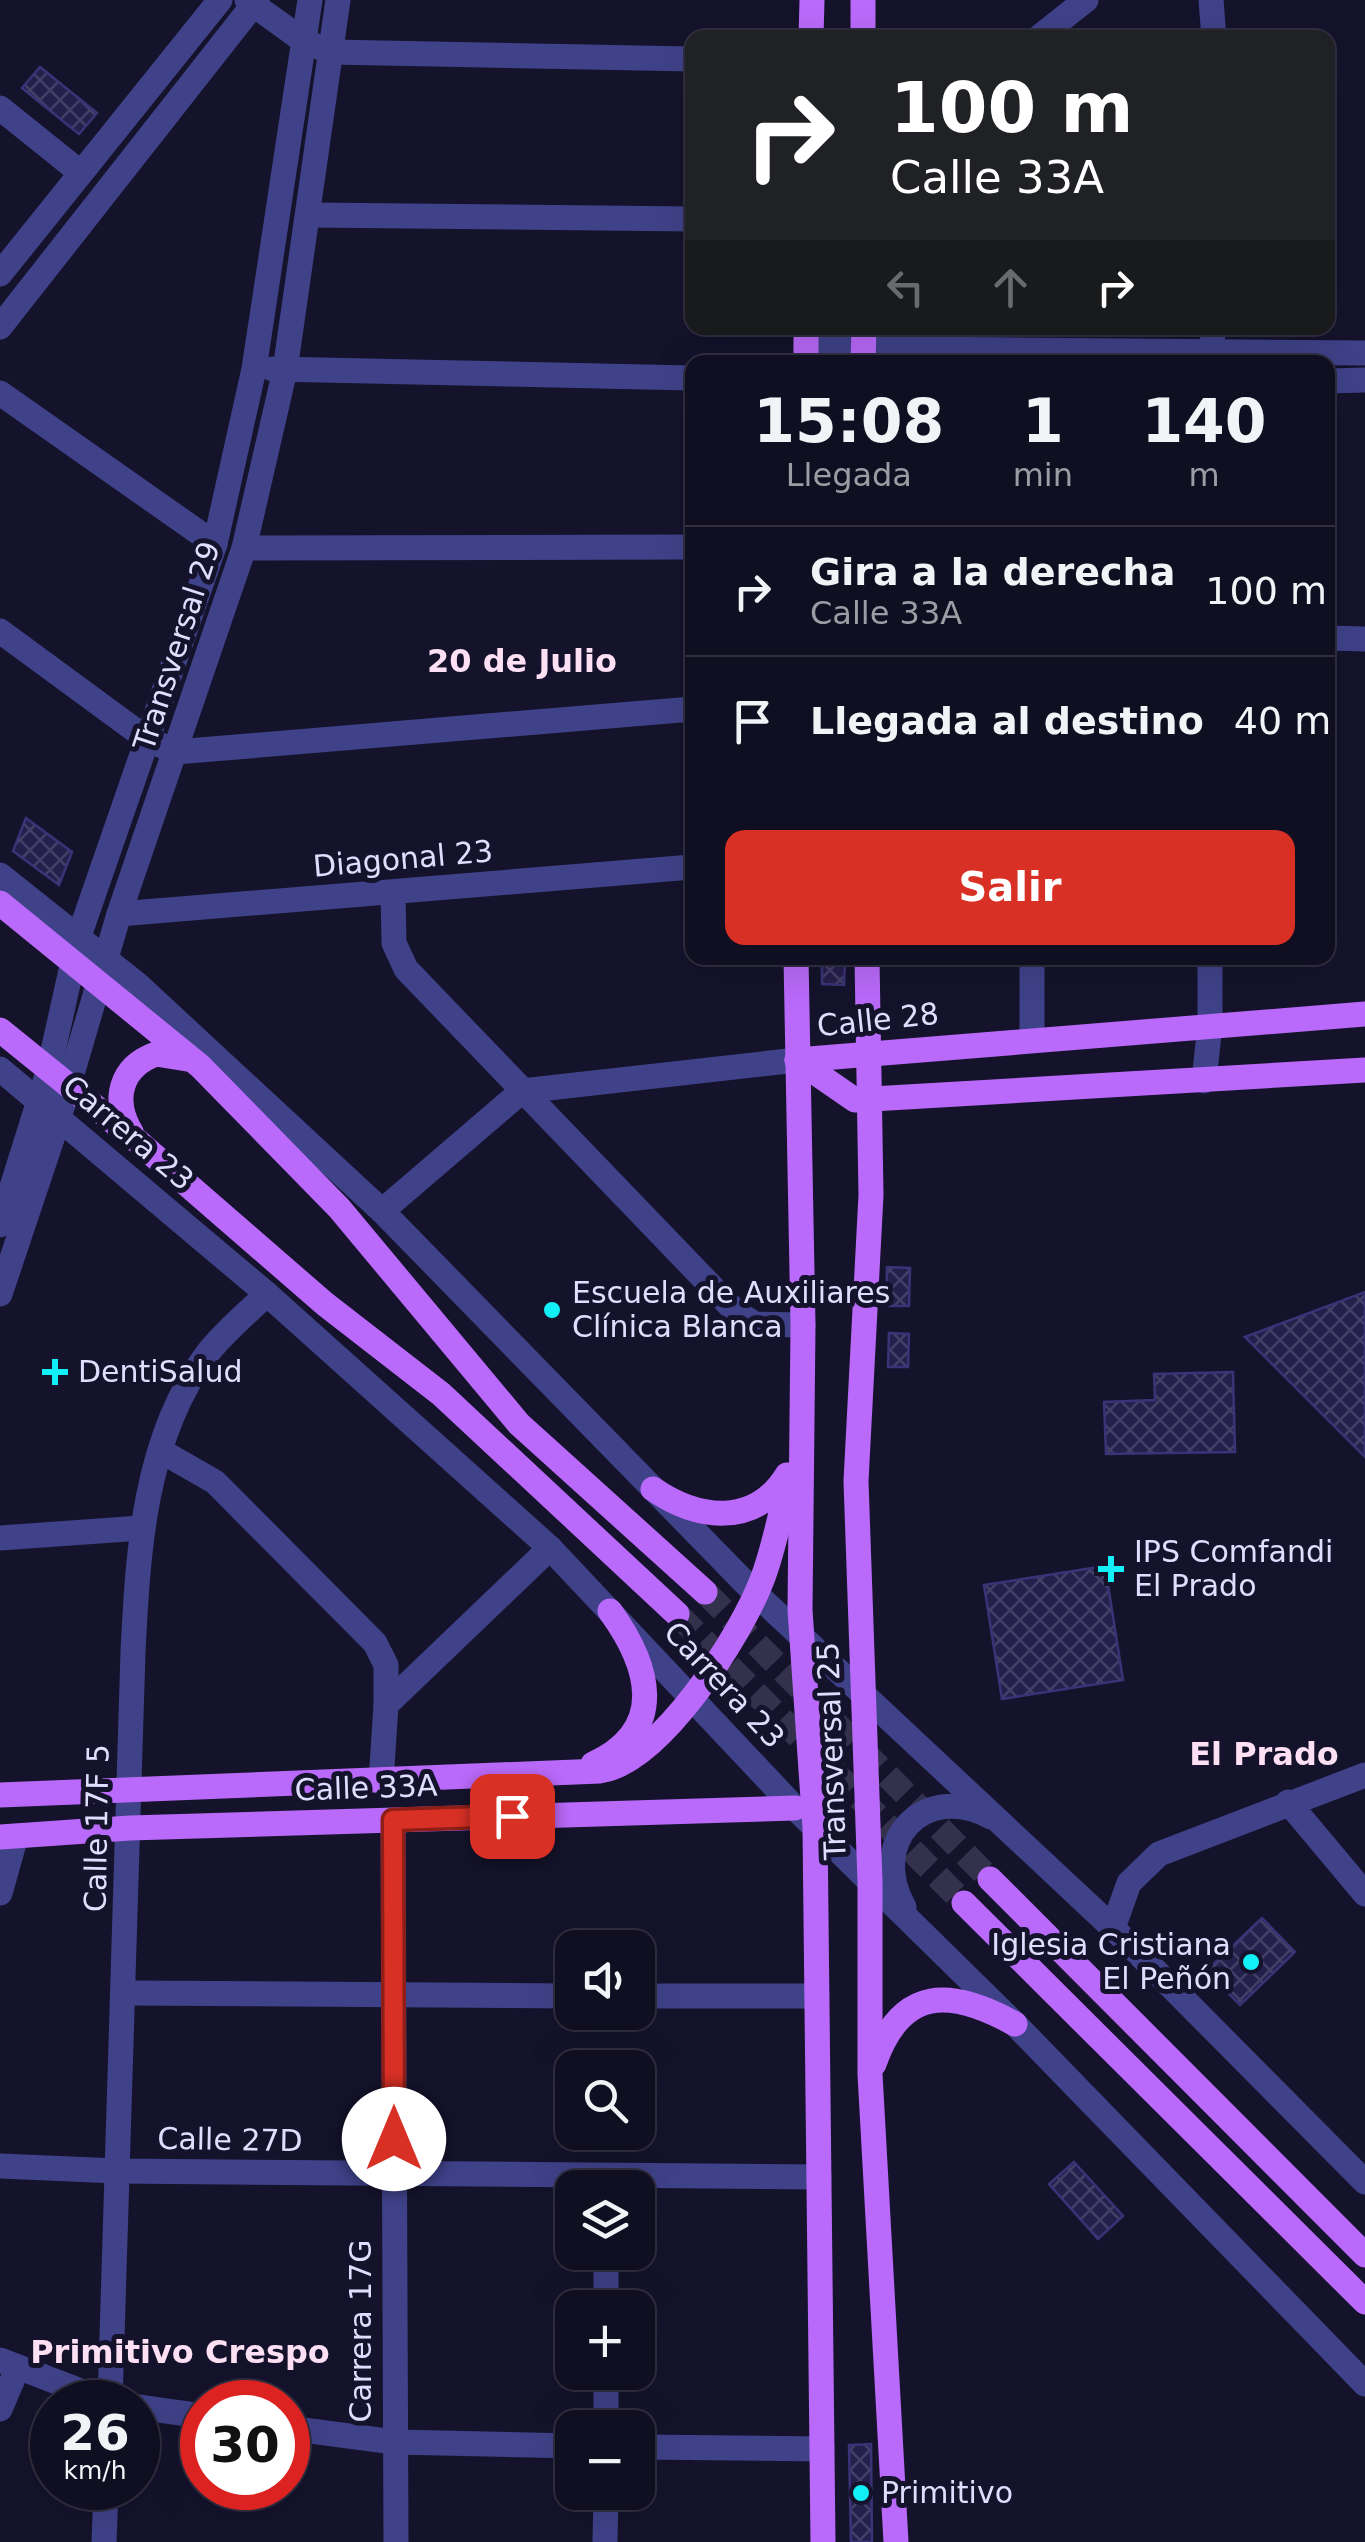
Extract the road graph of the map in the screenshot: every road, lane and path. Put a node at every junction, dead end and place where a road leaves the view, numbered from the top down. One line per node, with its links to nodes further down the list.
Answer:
1 (220, 0): 17 (street)
2 (310, 0): 13 (street, Transversal 29)
3 (338, 0): 14 (street, Transversal 29)
4 (812, 0): 9 (main road)
5 (863, 0): 10 (main road)
6 (1086, 0): 11 (street)
7 (1211, 0): 12 (street)
8 (252, 2): 13 (street); 21 (street)
9 (811, 30)
10 (863, 30)
11 (1053, 30)
12 (1213, 30)
13 (304, 42): 14 (street); 27 (street, Transversal 29)
14 (332, 52): 15 (street); 18 (street, Transversal 29)
15 (685, 59)
16 (0, 108): 17 (street)
17 (80, 174): 20 (street)
18 (310, 215): 19 (street); 28 (street, Transversal 29)
19 (685, 219)
20 (0, 274)
21 (0, 327)
22 (1037, 340): 23 (street); 25 (street)
23 (1212, 340): 26 (street)
24 (806, 346): 25 (street)
25 (864, 346)
26 (1365, 352)
27 (254, 368): 28 (street); 33 (street, Transversal 29)
28 (285, 370): 29 (street); 35 (street, Transversal 29)
29 (685, 378)
30 (1365, 380): 31 (street)
31 (1335, 381)
32 (0, 393): 33 (street)
33 (215, 544): 40 (street, Transversal 29)
34 (685, 547): 35 (street)
35 (244, 548): 41 (street, Transversal 29)
36 (0, 631): 40 (street)
37 (1335, 638): 38 (street)
38 (1365, 639)
39 (685, 710): 41 (street)
40 (147, 739): 41 (street); 47 (street, Transversal 29)
41 (176, 752): 46 (street, Transversal 29)
42 (685, 868): 44 (street, Diagonal 23)
43 (0, 875): 47 (street, Carrera 23)
44 (394, 894): 46 (street, Diagonal 23); 65 (street)
45 (0, 903): 47 (main road)
46 (119, 914): 48 (street, Transversal 29)
47 (76, 951): 48 (street, Carrera 23); 53 (main road, Carrera 23); 63 (street, Transversal 29)
48 (106, 958): 53 (street, Transversal 29); 71 (street, Carrera 23)
49 (796, 965): 59 (main road, Transversal 25)
50 (867, 965): 58 (main road, Transversal 25)
51 (1032, 965): 57 (street)
52 (1210, 965): 55 (street)
53 (98, 984): 60 (main road, Carrera 23); 63 (street, Transversal 29)
54 (1365, 1014): 55 (main road, Calle 28)
55 (1210, 1025): 57 (main road, Calle 28); 64 (street)
56 (0, 1030): 63 (main road, Carrera 23)
57 (1032, 1038): 58 (main road, Calle 28)
58 (870, 1052): 59 (main road, Calle 28); 66 (main road, Transversal 25)
59 (797, 1060): 65 (street); 66 (main road, Calle 28); 75 (main road, Transversal 25)
60 (200, 1066): 69 (main road); 83 (main road, Carrera 23)
61 (0, 1069): 67 (street, Carrera 23)
62 (1365, 1070): 64 (main road, Calle 28)
63 (59, 1077): 67 (street, Transversal 29); 68 (street, Transversal 29); 69 (main road, Carrera 23)
64 (1204, 1081): 66 (main road, Calle 28)
65 (522, 1091): 71 (street); 75 (street)
66 (870, 1099): 88 (main road, Transversal 25)
67 (39, 1100): 68 (street, Carrera 23); 70 (street, Transversal 29)
68 (59, 1118): 73 (street, Transversal 29); 74 (street, Carrera 23)
69 (136, 1140): 86 (main road, Carrera 23)
70 (12, 1152): 72 (street, Transversal 29)
71 (382, 1210): 79 (street, Carrera 23)
72 (0, 1225)
73 (0, 1294)
74 (267, 1294): 77 (street, Calle 17F 5); 82 (street, Carrera 23)
75 (803, 1325): 76 (main road, Transversal 25)
76 (800, 1426): 78 (main road, Transversal 25); 87 (main road, Transversal 25)
77 (161, 1451): 80 (street, Calle 17F 5); 90 (street)
78 (792, 1466): 79 (main road); 84 (main road, Transversal 25)
79 (654, 1488): 84 (street, Carrera 23)
80 (141, 1528): 81 (street); 94 (street, Calle 17F 5)
81 (0, 1538)
82 (550, 1548): 85 (street, Carrera 23); 90 (street)
83 (705, 1592)
84 (756, 1594): 87 (street, Carrera 23); 89 (main road, Transversal 25)
85 (610, 1611): 89 (street, Carrera 23); 91 (main road)
86 (677, 1614)
87 (800, 1635): 88 (street, Carrera 23); 100 (main road, Transversal 25)
88 (862, 1692): 101 (street, Carrera 23); 104 (main road, Transversal 25)
89 (691, 1699): 91 (main road, Calle 33A); 97 (street, Carrera 23)
90 (386, 1705): 93 (street)
91 (565, 1770): 93 (main road, Calle 33A)
92 (1365, 1775): 96 (street)
93 (381, 1782): 94 (main road, Calle 33A)
94 (129, 1791): 95 (main road, Calle 33A); 99 (street, Calle 17F 5)
95 (0, 1795)
96 (1288, 1802): 106 (street); 108 (street)
97 (794, 1808): 98 (main road, Calle 33A); 100 (street, Carrera 23)
98 (393, 1820): 99 (main road, Calle 33A); 111 (street, Carrera 17G)
99 (130, 1828): 102 (main road, Calle 33A); 110 (street, Calle 17F 5)
100 (814, 1828): 104 (street, Carrera 23); 114 (main road, Transversal 25)
101 (1015, 1835): 108 (street, Carrera 23); 109 (street)
102 (8, 1837): 105 (street)
103 (990, 1879): 124 (main road)
104 (870, 1882): 109 (street, Carrera 23); 116 (main road, Transversal 25)
105 (0, 1893)
106 (1365, 1894)
107 (964, 1903): 125 (main road)
108 (1113, 1928): 123 (street, Carrera 23)
109 (924, 1934): 115 (street, Carrera 23)
110 (126, 1994): 111 (street); 118 (street, Calle 17F 5)
111 (394, 1996): 112 (street); 119 (street, Carrera 17G)
112 (555, 1996)
113 (655, 1996): 114 (street)
114 (817, 1996): 120 (main road, Transversal 25)
115 (1015, 2024): 116 (main road); 129 (street, Carrera 23)
116 (870, 2074): 142 (main road, Transversal 25)
117 (0, 2166): 118 (street, Calle 27D)
118 (117, 2171): 119 (street, Calle 27D); 128 (street, Calle 17F 5)
119 (394, 2174): 121 (street, Calle 27D); 132 (street, Carrera 17G)
120 (819, 2177): 122 (street, Calle 27D); 135 (main road, Transversal 25)
121 (555, 2179)
122 (655, 2180)
123 (1365, 2182)
124 (1365, 2255)
125 (1365, 2302)
126 (9, 2364): 127 (street); 130 (street)
127 (51, 2380)
128 (110, 2380)
129 (1365, 2384)
130 (0, 2410)
131 (310, 2431): 132 (street)
132 (394, 2442): 133 (street); 139 (street, Carrera 17G)
133 (555, 2446)
134 (655, 2447): 135 (street)
135 (822, 2449): 141 (main road, Transversal 25)
136 (105, 2510): 138 (street)
137 (606, 2510): 140 (street)
138 (104, 2542)
139 (396, 2542)
140 (606, 2542)
141 (823, 2542)
142 (896, 2542)

